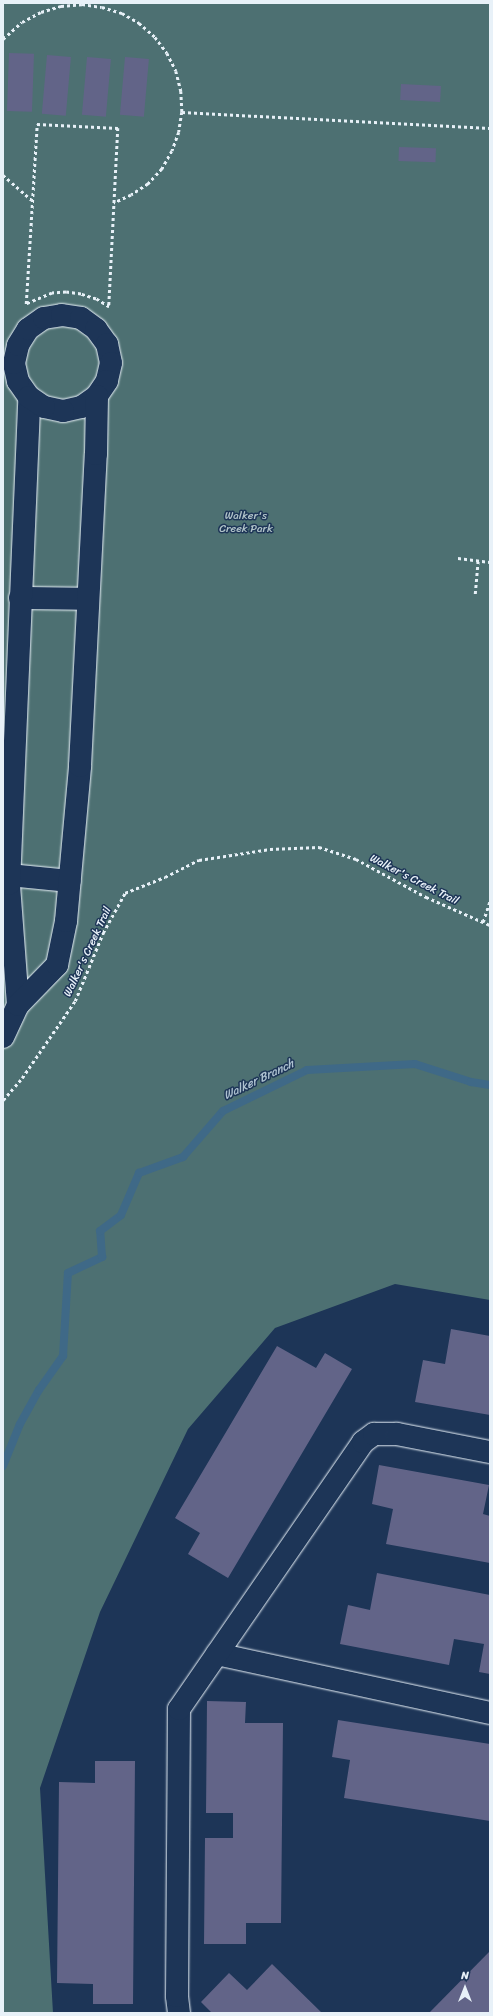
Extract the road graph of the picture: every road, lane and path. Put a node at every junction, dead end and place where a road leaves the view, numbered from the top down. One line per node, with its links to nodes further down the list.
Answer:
1 (82, 4): 2 (path); 3 (path)
2 (3, 39)
3 (182, 112): 4 (path); 7 (path)
4 (490, 128)
5 (3, 175): 6 (path)
6 (32, 200): 7 (path); 7 (path)
7 (114, 203)
8 (97, 396): 9 (lane); 9 (lane); 15 (lane)
9 (29, 397): 14 (lane)
10 (458, 558): 11 (path)
11 (478, 561): 12 (path); 13 (path)
12 (490, 562)
13 (475, 594)
14 (20, 598): 15 (lane); 16 (lane)
15 (88, 599): 17 (lane)
16 (9, 874): 17 (lane); 21 (lane)
17 (70, 881): 21 (lane)
18 (490, 900): 19 (path)
19 (483, 922): 20 (path, Walker's Creek Trail); 23 (path, Walker's Creek Trail)
20 (490, 924)
21 (18, 1005): 22 (lane)
22 (3, 1037)
23 (3, 1100)
24 (490, 1452): 25 (lane)
25 (217, 1654): 26 (lane); 27 (lane)
26 (490, 1713)
27 (179, 2013)

